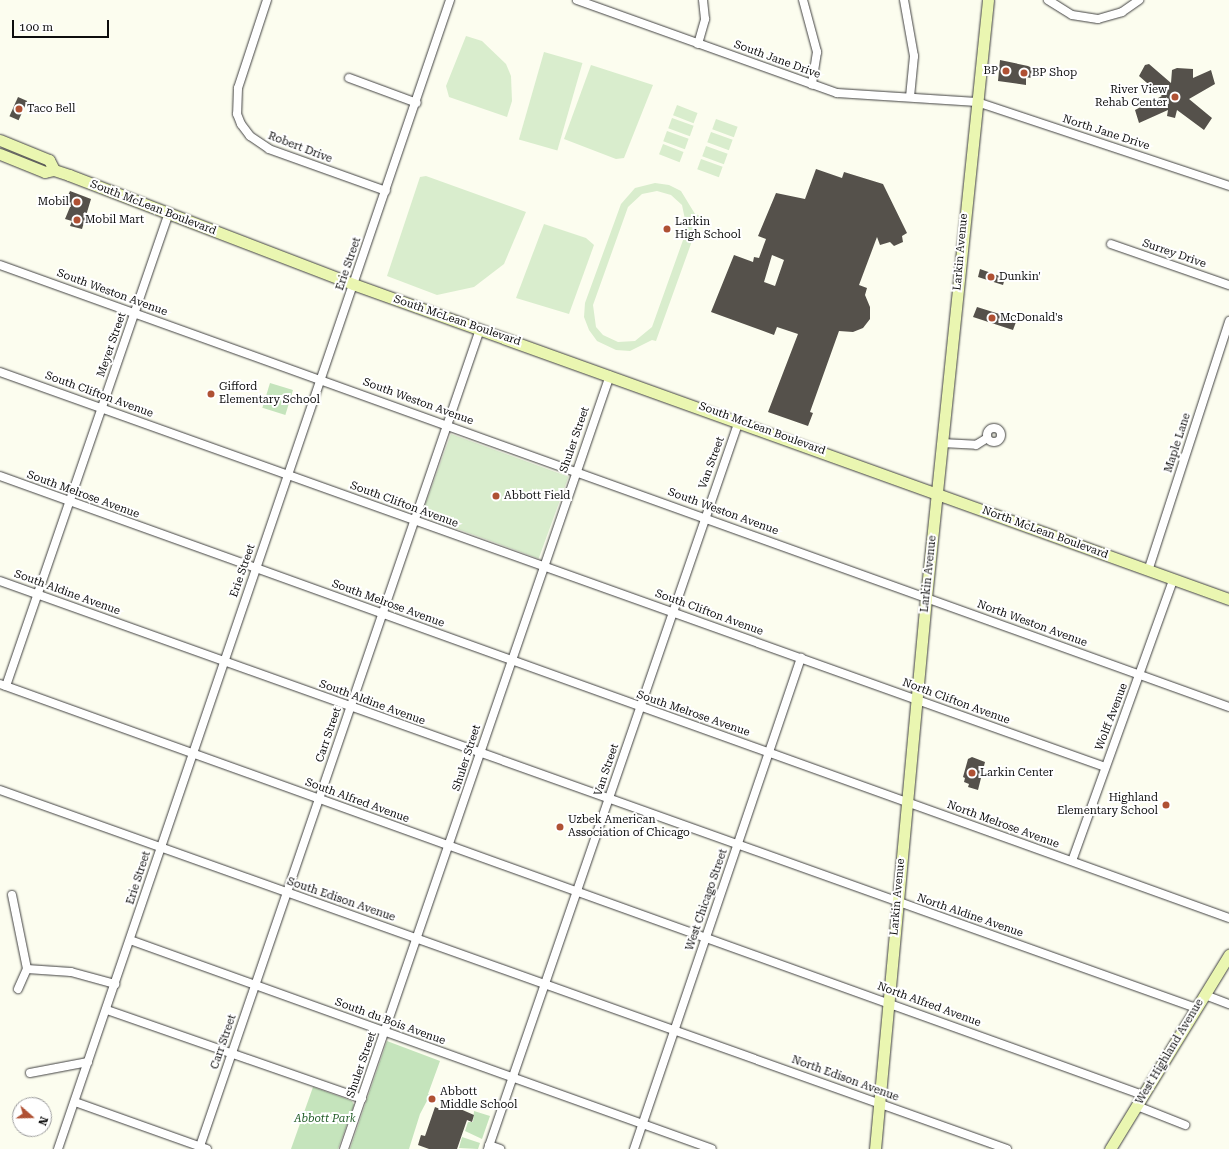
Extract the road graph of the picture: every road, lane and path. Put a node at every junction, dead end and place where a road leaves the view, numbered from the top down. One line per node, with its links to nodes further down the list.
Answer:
1 (267, 0): 20 (street, Robert Drive)
2 (450, 0): 14 (street, Erie Street)
3 (577, 0): 10 (street, South Jane Drive)
4 (703, 0): 10 (street)
5 (803, 0): 12 (street)
6 (904, 0): 13 (street)
7 (988, 0): 15 (main road, Larkin Avenue)
8 (1048, 0): 9 (street)
9 (1139, 0)
10 (698, 44): 12 (street, South Jane Drive)
11 (349, 78): 14 (street)
12 (812, 85): 13 (street, South Jane Drive)
13 (910, 97): 15 (street, South Jane Drive)
14 (417, 102): 20 (street, Erie Street)
15 (977, 102): 19 (street, North Jane Drive); 36 (main road, Larkin Avenue)
16 (0, 140): 18 (main road, South McLean Boulevard)
17 (0, 154): 18 (main road, South McLean Boulevard)
18 (54, 170): 21 (main road, South McLean Boulevard)
19 (1229, 186)
20 (386, 191): 24 (street, Erie Street)
21 (168, 215): 24 (main road, South McLean Boulevard); 26 (street, Meyer Street)
22 (1111, 244): 25 (street, Surrey Drive)
23 (0, 265): 26 (street, South Weston Avenue)
24 (354, 284): 28 (main road, South McLean Boulevard); 31 (street, Erie Street)
25 (1229, 285)
26 (135, 313): 31 (street, South Weston Avenue); 32 (street, Meyer Street)
27 (1229, 321): 48 (street, Maple Lane)
28 (480, 329): 30 (main road, South McLean Boulevard); 34 (street, Carr Street)
29 (0, 372): 32 (street, South Clifton Avenue)
30 (610, 375): 33 (main road, South McLean Boulevard); 38 (street, Shuler Street)
31 (320, 379): 34 (street, South Weston Avenue); 39 (street, Erie Street)
32 (102, 408): 39 (street, South Clifton Avenue); 42 (street, Meyer Street)
33 (739, 421): 37 (main road, South McLean Boulevard); 43 (street, Van Street)
34 (447, 424): 38 (street, South Weston Avenue); 44 (street, Carr Street)
35 (987, 438): 36 (street)
36 (942, 443): 41 (main road, Larkin Avenue)
37 (862, 466): 41 (main road, North McLean Boulevard)
38 (576, 470): 43 (street, South Weston Avenue); 46 (street, Shuler Street)
39 (288, 474): 44 (street, South Clifton Avenue); 47 (street, Erie Street)
40 (0, 476): 42 (street, South Melrose Avenue)
41 (937, 493): 48 (main road, North McLean Boulevard); 52 (main road, Larkin Avenue)
42 (70, 501): 47 (street, South Melrose Avenue); 51 (street, Meyer Street)
43 (705, 517): 45 (street, South Weston Avenue); 54 (street, Van Street)
44 (414, 521): 46 (street, South Clifton Avenue); 55 (street, Carr Street)
45 (827, 561): 52 (street, North Weston Avenue)
46 (543, 565): 54 (street, South Clifton Avenue); 57 (street, Shuler Street)
47 (255, 569): 55 (street, South Melrose Avenue); 58 (street, Erie Street)
48 (1148, 571): 50 (main road, North McLean Boulevard)
49 (0, 580): 51 (street, South Aldine Avenue)
50 (1173, 580): 53 (main road, North McLean Boulevard); 59 (street, Wolff Avenue)
51 (38, 594): 58 (street, South Aldine Avenue); 60 (street, Meyer Street)
52 (926, 598): 59 (street, North Weston Avenue); 61 (main road, Larkin Avenue)
53 (1229, 600)
54 (672, 612): 56 (street, South Clifton Avenue); 63 (street, Van Street)
55 (383, 614): 57 (street, South Melrose Avenue); 62 (street, Carr Street)
56 (801, 658): 61 (street, North Clifton Avenue); 65 (street, West Chicago Street)
57 (511, 660): 63 (street, South Melrose Avenue); 66 (street, Shuler Street)
58 (223, 662): 62 (street, South Aldine Avenue); 67 (street, Erie Street)
59 (1139, 674): 64 (street, North Weston Avenue); 68 (street, Wolff Avenue)
60 (3, 685): 67 (street, South Alfred Avenue)
61 (917, 700): 68 (street, North Clifton Avenue); 72 (main road, Larkin Avenue)
62 (351, 707): 66 (street, South Aldine Avenue); 70 (street, Carr Street)
63 (640, 707): 65 (street, South Melrose Avenue); 71 (street, Van Street)
64 (1229, 707)
65 (769, 752): 72 (street, North Melrose Avenue); 73 (street, West Chicago Street)
66 (480, 753): 71 (street, South Aldine Avenue); 75 (street, Shuler Street)
67 (192, 754): 70 (street, South Alfred Avenue); 74 (street, Erie Street)
68 (1105, 767): 76 (street, Wolff Avenue)
69 (0, 790): 74 (street, South Edison Avenue)
70 (319, 799): 75 (street, South Alfred Avenue); 77 (street, Carr Street)
71 (608, 800): 73 (street, South Aldine Avenue); 78 (street, Van Street)
72 (907, 802): 76 (street, North Melrose Avenue); 80 (main road, Larkin Avenue)
73 (738, 844): 80 (street, North Aldine Avenue); 82 (street, West Chicago Street)
74 (160, 846): 77 (street, South Edison Avenue); 84 (street, Erie Street)
75 (449, 846): 78 (street, South Alfred Avenue); 83 (street, Shuler Street)
76 (1072, 861): 81 (street, North Melrose Avenue)
77 (287, 892): 83 (street, South Edison Avenue); 88 (street, Carr Street)
78 (576, 892): 82 (street, South Alfred Avenue); 89 (street, Van Street)
79 (12, 895): 86 (street)
80 (898, 902): 92 (main road, Larkin Avenue); 94 (street, North Aldine Avenue)
81 (1229, 918)
82 (706, 937): 92 (street, North Alfred Avenue); 96 (street, West Chicago Street)
83 (417, 938): 89 (street, South Edison Avenue); 97 (street, Shuler Street)
84 (130, 940): 87 (street, Erie Street); 88 (street, South du Bois Avenue)
85 (1229, 955): 91 (main road, West Highland Avenue)
86 (27, 969): 87 (street); 90 (street)
87 (115, 984): 95 (street, Erie Street)
88 (255, 985): 97 (street, South du Bois Avenue); 98 (street, Carr Street)
89 (544, 985): 96 (street, South Edison Avenue); 101 (street, Van Street)
90 (18, 989)
91 (1205, 995): 93 (street); 94 (main road, West Highland Avenue)
92 (888, 1003): 102 (street, North Alfred Avenue); 105 (main road, Larkin Avenue)
93 (1229, 1004)
94 (1196, 1008): 102 (main road, West Highland Avenue)
95 (107, 1010): 98 (street); 99 (street, Erie Street)
96 (675, 1030): 105 (street, North Edison Avenue); 107 (street, West Chicago Street)
97 (385, 1032): 101 (street, South du Bois Avenue); 103 (street, Shuler Street)
98 (232, 1054): 103 (street); 110 (street, Carr Street)
99 (88, 1062): 100 (street); 104 (street, Erie Street)
100 (30, 1073)
101 (513, 1077): 107 (street, South du Bois Avenue); 109 (street, Van Street)
102 (1143, 1095): 106 (main road, West Highland Avenue)
103 (362, 1099): 112 (street, Shuler Street)
104 (74, 1102): 110 (street); 111 (street, Erie Street)
105 (879, 1102): 116 (main road, Larkin Avenue); 117 (street, North Edison Avenue)
106 (1137, 1106): 108 (street); 118 (main road, West Highland Avenue)
107 (642, 1124): 114 (street, West Chicago Street); 115 (street, South du Bois Avenue)
108 (1185, 1125)
109 (488, 1147): 113 (street)
110 (202, 1148)
111 (58, 1149)
112 (344, 1149)
113 (500, 1149)
114 (634, 1149)
115 (712, 1149)
116 (875, 1149)
117 (1007, 1149)
118 (1110, 1149)

